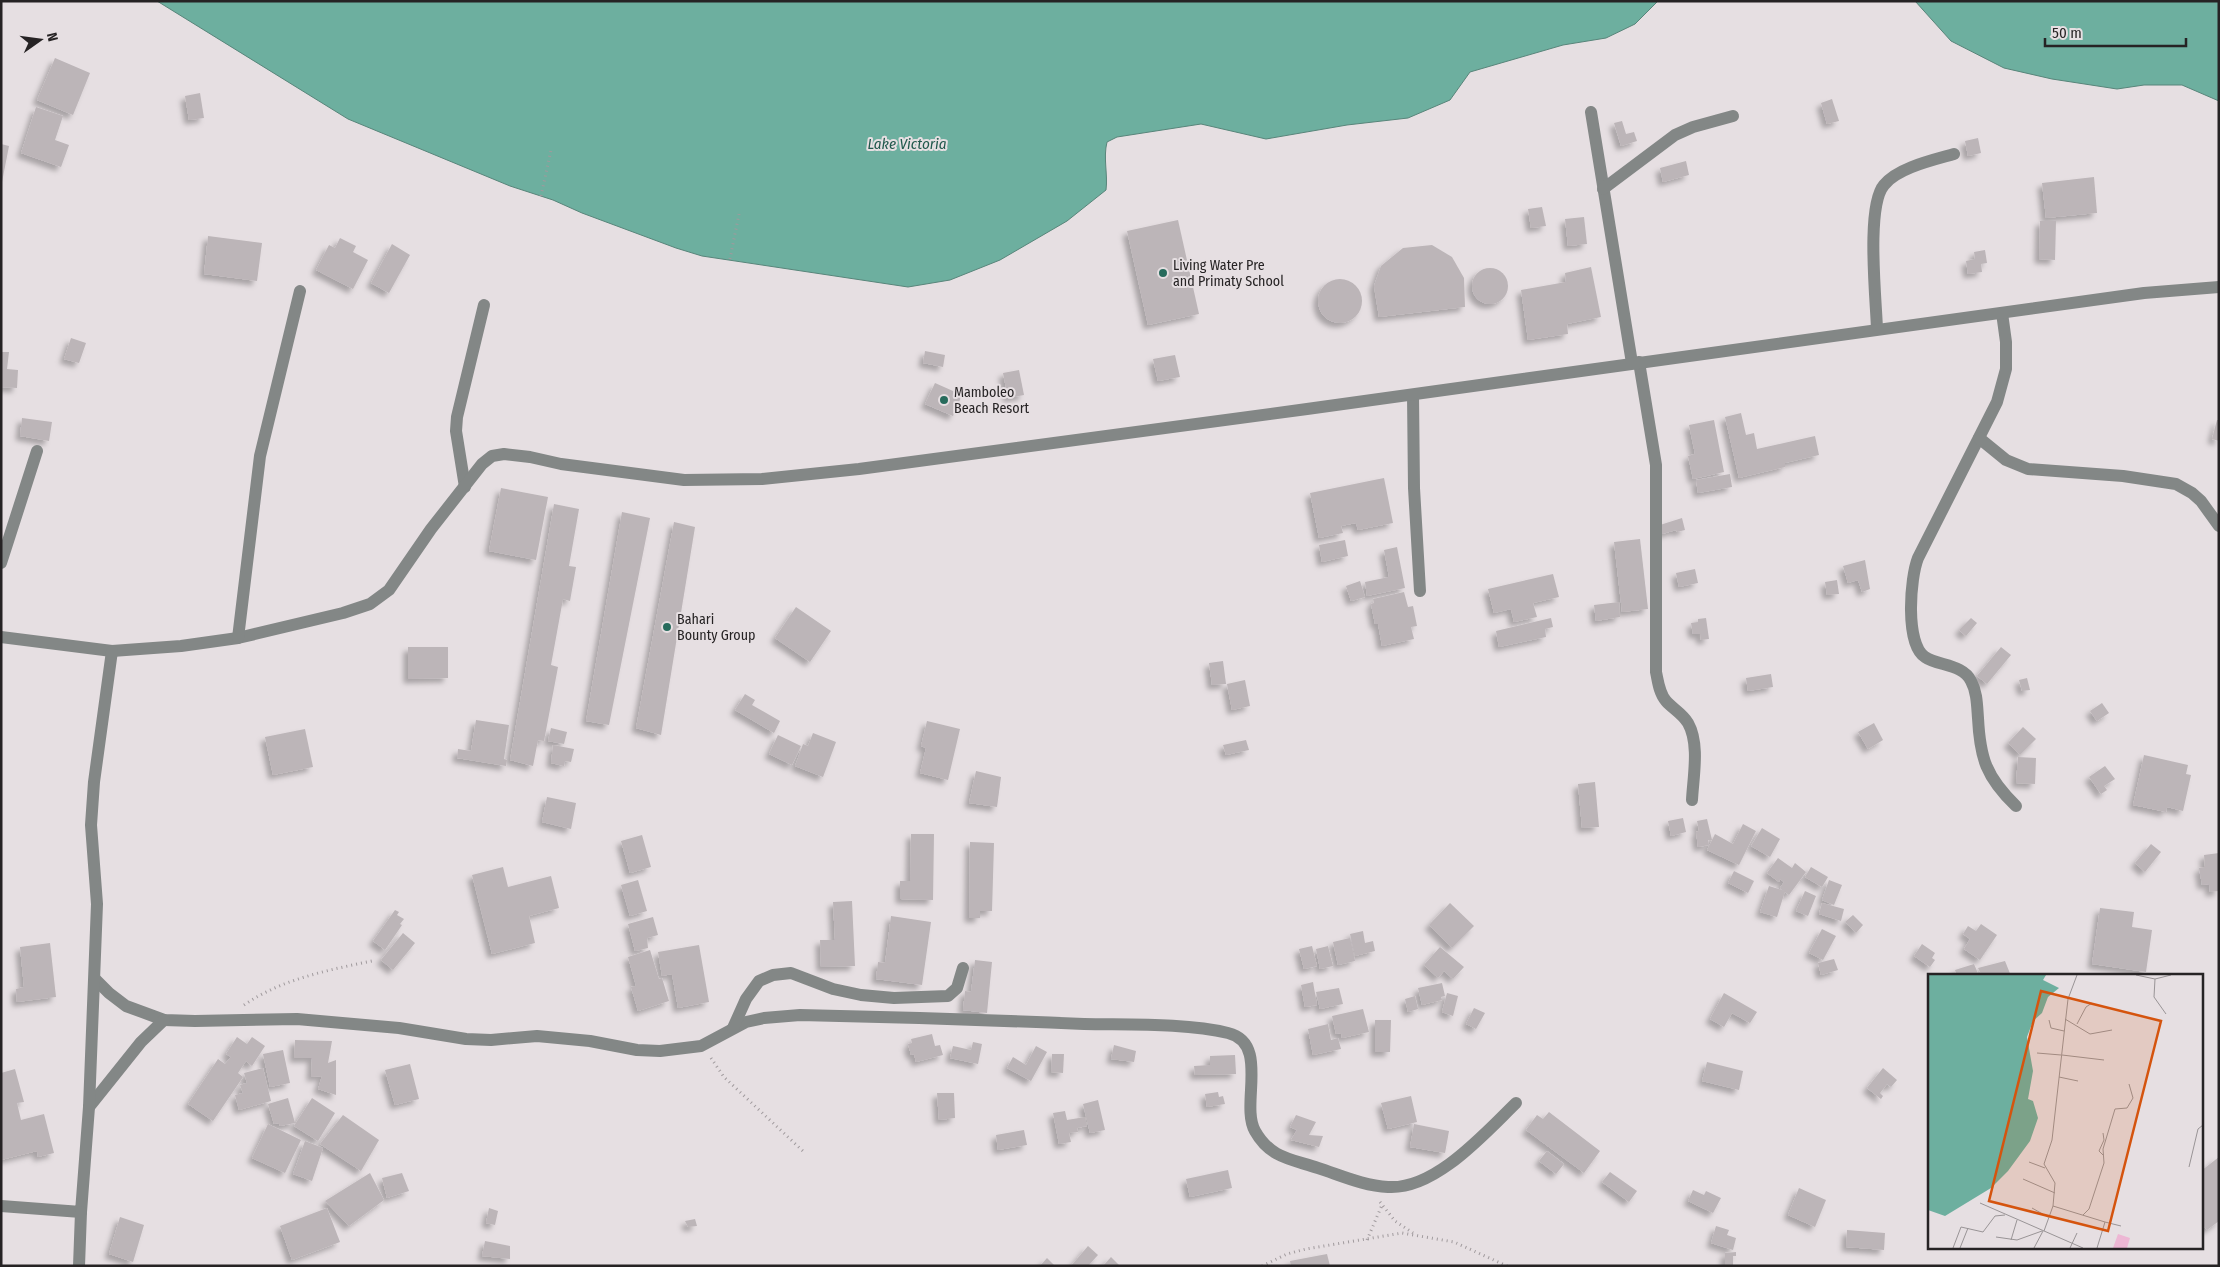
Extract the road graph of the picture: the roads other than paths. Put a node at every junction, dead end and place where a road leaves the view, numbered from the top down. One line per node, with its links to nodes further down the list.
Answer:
1 (1591, 112): 4 (street)
2 (1733, 116): 4 (street)
3 (1954, 154): 9 (street)
4 (1603, 189): 10 (street)
5 (2219, 286): 8 (street)
6 (300, 290): 19 (street)
7 (484, 306): 14 (street)
8 (2002, 313): 9 (street); 12 (street)
9 (1877, 329): 10 (street)
10 (1635, 363): 11 (street); 21 (street)
11 (1413, 394): 14 (street); 17 (street)
12 (1979, 438): 15 (street); 22 (street)
13 (37, 451): 16 (street)
14 (465, 486): 19 (street)
15 (2219, 526)
16 (1, 563)
17 (1420, 592)
18 (1, 637): 20 (street)
19 (238, 638): 20 (street)
20 (112, 651): 24 (street)
21 (1692, 800)
22 (2016, 806)
23 (963, 968): 26 (street)
24 (95, 979): 25 (street); 28 (street)
25 (164, 1020): 26 (street); 28 (street)
26 (733, 1028): 27 (street)
27 (1516, 1103)
28 (89, 1107): 30 (street)
29 (1, 1206): 30 (street)
30 (81, 1212): 31 (street)
31 (79, 1266)

